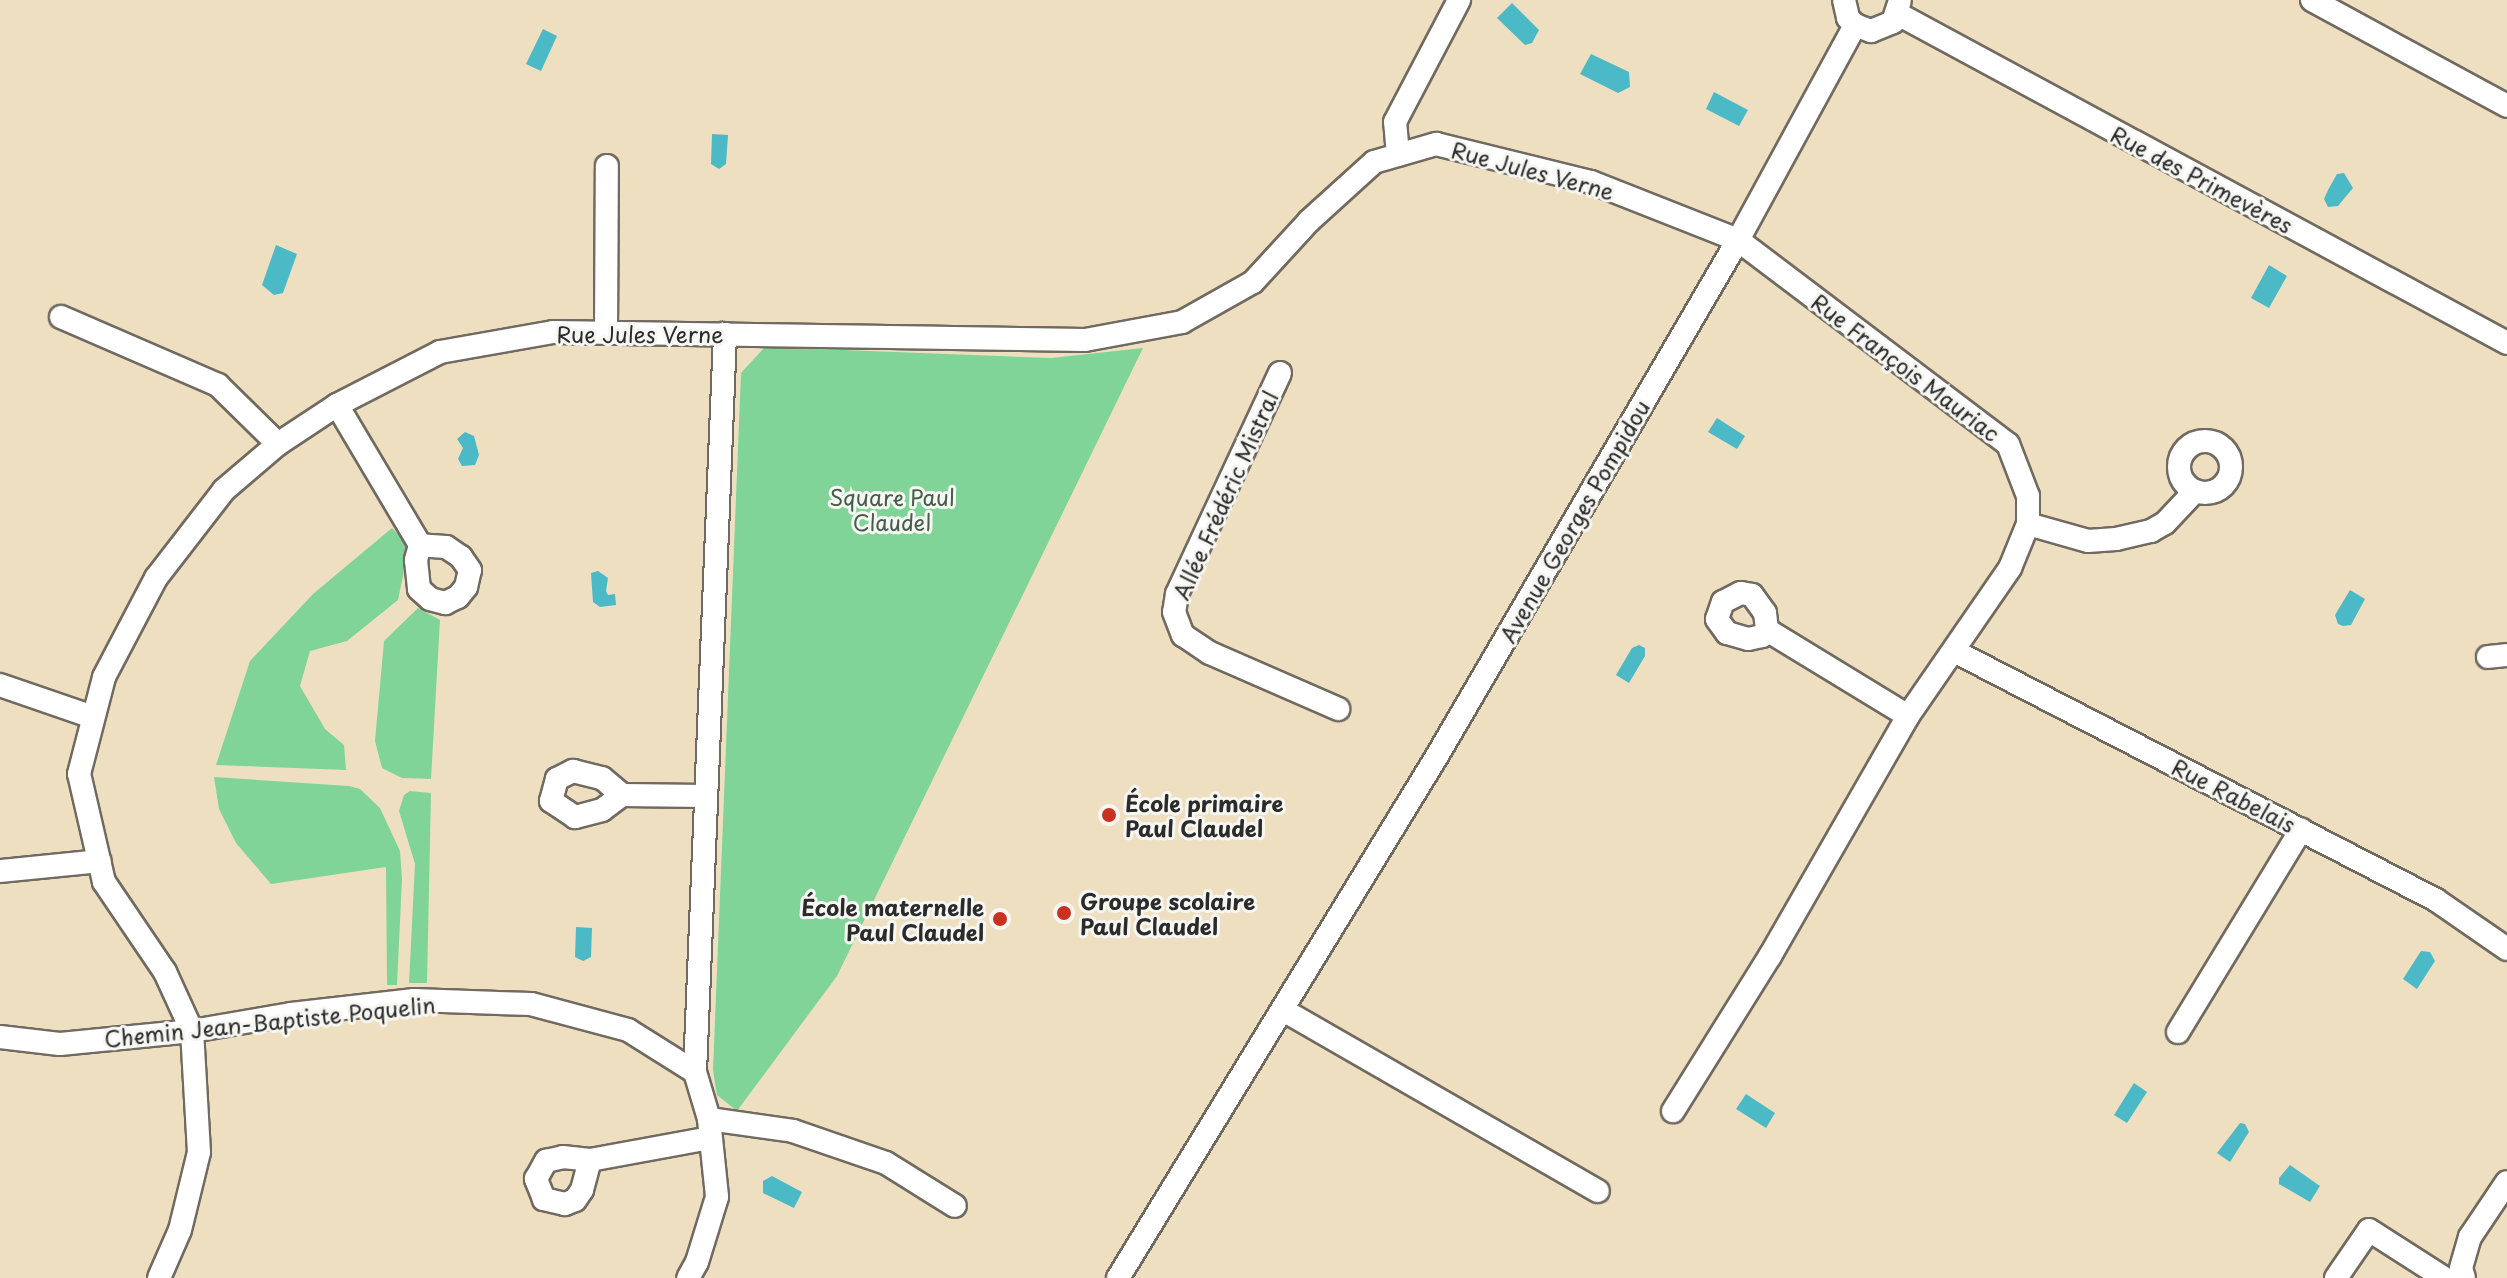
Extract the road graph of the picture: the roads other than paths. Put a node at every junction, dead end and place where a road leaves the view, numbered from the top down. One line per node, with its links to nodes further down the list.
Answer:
1 (1459, 0): 7 (street)
2 (1844, 0): 5 (street)
3 (2312, 0): 6 (street)
4 (1899, 7): 5 (street); 13 (street, Rue des Primevères)
5 (1855, 25): 9 (street, Avenue Georges Pompidou)
6 (2507, 106)
7 (1398, 155): 9 (street, Rue Jules Verne); 12 (street, Rue Jules Verne)
8 (607, 166): 11 (street)
9 (1738, 240): 18 (street, Rue François Mauriac); 32 (street, Avenue Georges Pompidou)
10 (61, 317): 16 (street)
11 (606, 332): 12 (street, Rue Jules Verne); 15 (street, Rue Jules Verne)
12 (725, 334): 27 (street)
13 (2507, 343)
14 (1280, 373): 23 (street, Allée Frédéric Mistral)
15 (337, 405): 16 (street, Rue Jules Verne); 19 (street)
16 (278, 444): 25 (street, Rue Jules Verne)
17 (2195, 491): 18 (street)
18 (2028, 524): 21 (street)
19 (420, 545)
20 (1767, 630): 24 (street)
21 (1956, 652): 24 (street); 28 (street, Rue Rabelais)
22 (0, 685): 25 (street)
23 (1338, 709)
24 (1908, 716): 37 (street)
25 (93, 717): 29 (street, Rue Jules Verne)
26 (622, 795): 27 (street)
27 (706, 796): 36 (street)
28 (2301, 830): 31 (street, Rue Rabelais); 34 (street)
29 (100, 861): 30 (street); 33 (street, Rue Jules Verne)
30 (0, 871)
31 (2507, 949)
32 (1283, 1010): 41 (street); 45 (street, Avenue Georges Pompidou)
33 (192, 1031): 35 (street, Chemin Jean-Baptiste Poquelin); 36 (street, Chemin Jean-Baptiste Poquelin); 43 (street, Rue Jules Verne)
34 (2178, 1032)
35 (0, 1037)
36 (695, 1072): 38 (street)
37 (1673, 1111)
38 (710, 1128): 39 (street); 42 (street); 44 (street)
39 (590, 1160)
40 (2507, 1182): 48 (street)
41 (1598, 1191)
42 (955, 1206)
43 (159, 1278)
44 (688, 1278)
45 (1118, 1278)
46 (2336, 1278): 47 (street)
47 (2444, 1278)
48 (2464, 1278)

